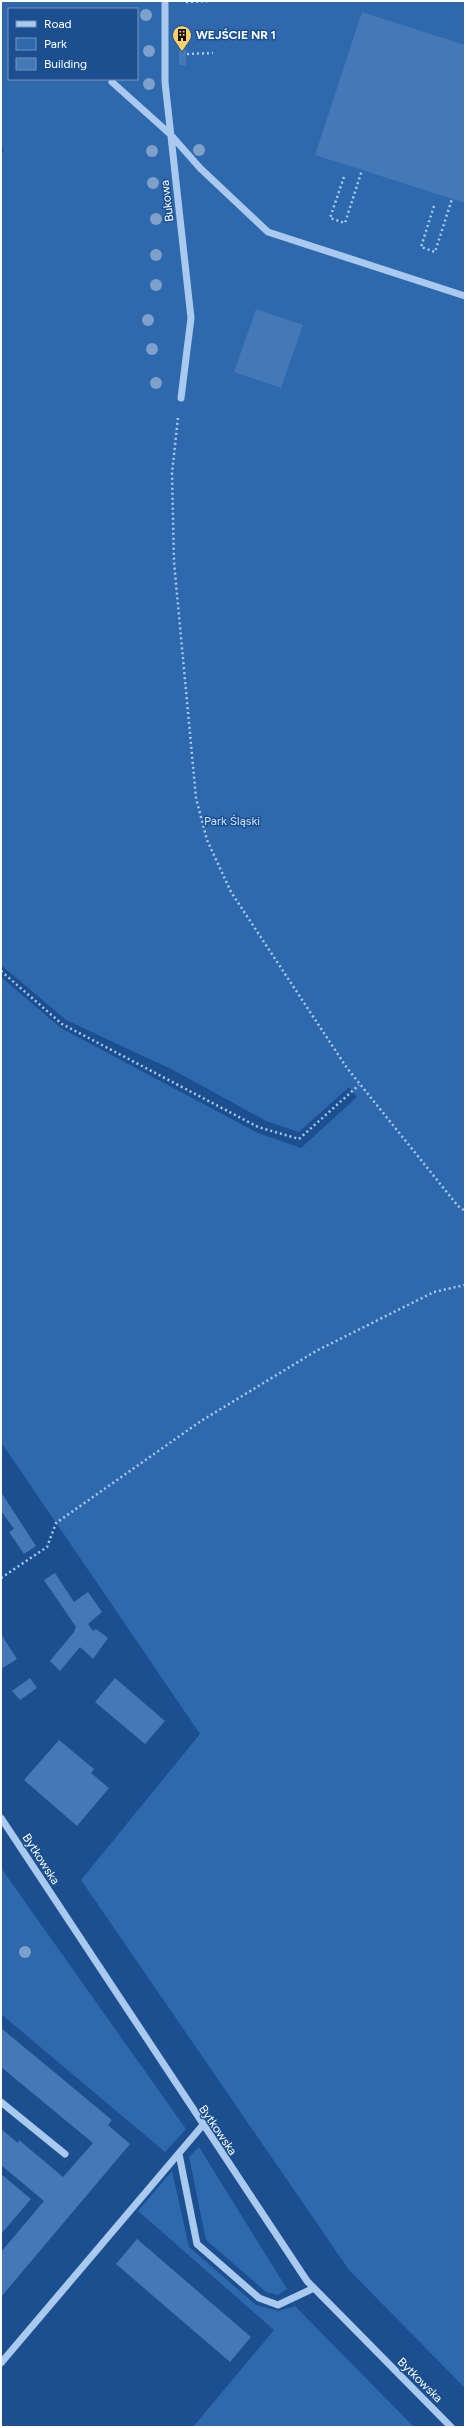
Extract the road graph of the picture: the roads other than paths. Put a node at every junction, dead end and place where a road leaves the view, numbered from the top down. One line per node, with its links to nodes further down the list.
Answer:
1 (165, 1): 3 (street, Bukowa)
2 (112, 82): 3 (street)
3 (170, 134): 4 (street); 5 (street, Bukowa)
4 (465, 296)
5 (181, 398)
6 (1, 1818): 8 (street, Bytkowska)
7 (1, 2102): 9 (street)
8 (202, 2126): 10 (street); 11 (street, Bytkowska)
9 (65, 2154)
10 (178, 2154): 11 (street); 12 (street)
11 (314, 2288): 13 (street, Bytkowska)
12 (1, 2363)
13 (451, 2427)

